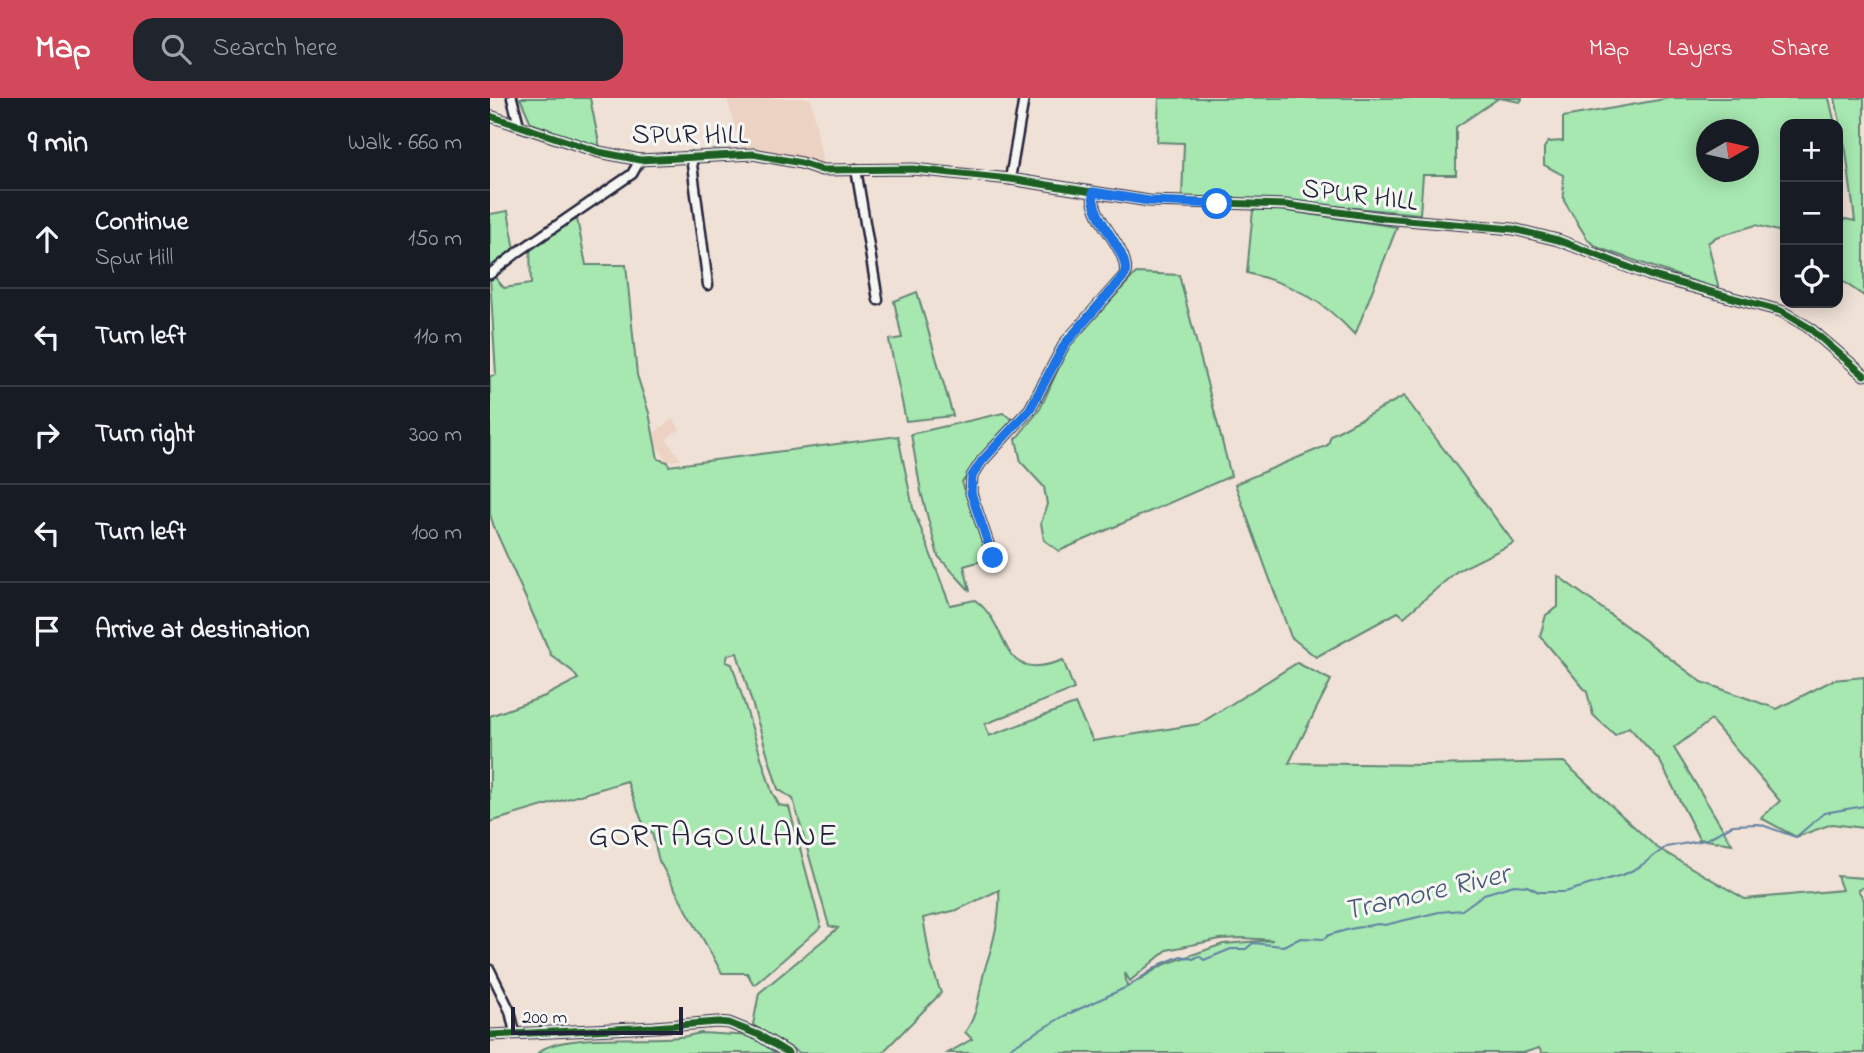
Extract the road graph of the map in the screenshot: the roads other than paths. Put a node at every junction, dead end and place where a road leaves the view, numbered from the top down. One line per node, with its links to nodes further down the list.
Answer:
1 (512, 98): 4 (street)
2 (1024, 98): 8 (street)
3 (490, 116): 4 (street, SPUR HILL)
4 (519, 125): 6 (street, SPUR HILL)
5 (691, 158): 6 (street, SPUR HILL); 7 (street, SPUR HILL); 11 (street)
6 (640, 160): 10 (street)
7 (856, 169): 8 (street, SPUR HILL); 12 (street)
8 (1010, 179): 9 (street, SPUR HILL)
9 (1093, 192): 13 (street, SPUR HILL); 14 (street)
10 (490, 274)
11 (708, 285)
12 (878, 300)
13 (1864, 375)
14 (993, 558)
15 (490, 970): 16 (street)
16 (515, 1033): 17 (street); 18 (street)
17 (490, 1035)
18 (788, 1053)

